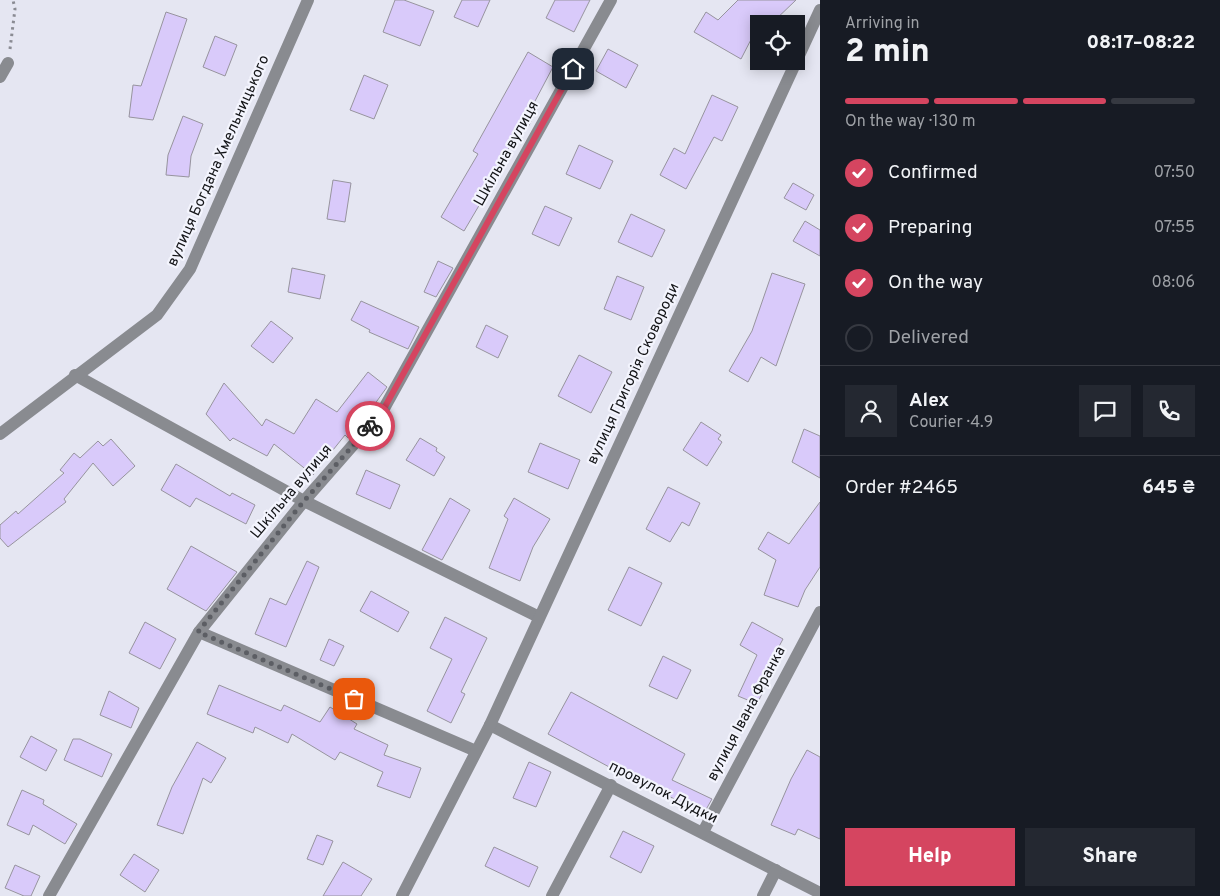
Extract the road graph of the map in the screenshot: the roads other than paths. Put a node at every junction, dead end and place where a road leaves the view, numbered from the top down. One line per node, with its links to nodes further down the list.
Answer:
1 (308, 0): 6 (street, вулиця Богдана Хмельницького)
2 (611, 0): 8 (street, Шкільна вулиця)
3 (820, 10): 10 (street, вулиця Григорія Сковороди)
4 (8, 62): 5 (street)
5 (0, 77)
6 (75, 375): 7 (street, вулиця Богдана Хмельницького); 8 (street)
7 (0, 434)
8 (304, 501): 10 (street); 11 (street, Шкільна вулиця)
9 (820, 612): 15 (street, вулиця Івана Франка)
10 (539, 617): 12 (street, вулиця Григорія Сковороди)
11 (198, 632): 13 (street); 18 (street, Шкільна вулиця)
12 (490, 725): 13 (street, вулиця Григорія Сковороди); 14 (street, провулок Дудки)
13 (476, 751): 19 (street, вулиця Григорія Сковороди)
14 (611, 785): 15 (street, провулок Дудки); 20 (street)
15 (703, 832): 16 (street, провулок Дудки)
16 (776, 870): 17 (street, провулок Дудки); 21 (street)
17 (820, 892)
18 (49, 896)
19 (402, 896)
20 (552, 896)
21 (763, 896)

